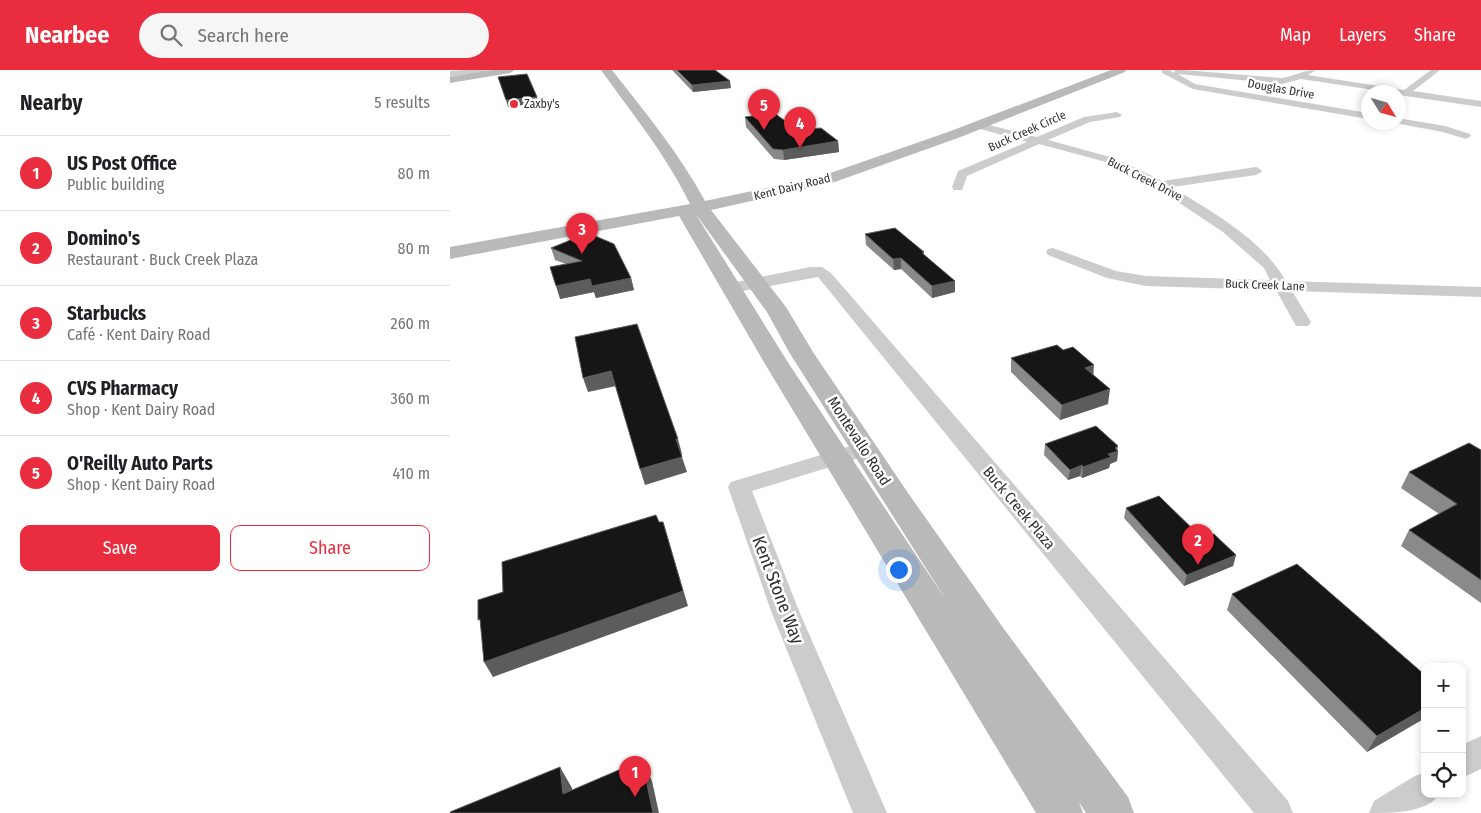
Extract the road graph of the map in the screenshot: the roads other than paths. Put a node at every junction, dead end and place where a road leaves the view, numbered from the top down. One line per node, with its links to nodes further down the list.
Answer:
1 (484, 70): 10 (street)
2 (502, 70): 12 (main road)
3 (599, 70): 26 (main road, Montevallo Road)
4 (606, 70): 26 (main road, Montevallo Road)
5 (1121, 70): 20 (main road, Kent Dairy Road)
6 (1160, 70): 9 (street)
7 (1312, 70): 11 (street)
8 (1436, 70): 14 (street)
9 (1165, 71): 11 (street); 18 (street, Douglas Drive)
10 (450, 74)
11 (1301, 77): 13 (street)
12 (450, 80)
13 (1361, 86)
14 (1406, 92)
15 (1406, 93): 16 (street)
16 (1481, 104)
17 (1117, 115): 22 (street, Buck Creek Circle)
18 (1361, 115)
19 (1406, 122): 21 (street)
20 (977, 125): 22 (street, Buck Creek Drive); 26 (main road, Kent Dairy Road)
21 (1466, 136)
22 (1039, 140): 24 (street, Buck Creek Drive); 25 (street, Buck Creek Circle)
23 (1256, 171): 24 (street)
24 (1161, 185): 30 (street, Buck Creek Drive)
25 (958, 187)
26 (692, 208): 28 (main road, Kent Dairy Road); 29 (main road, Montevallo Road)
27 (1053, 252): 30 (street, Buck Creek Lane)
28 (450, 253)
29 (744, 286): 33 (main road, Montevallo Road); 34 (main road, Montevallo Road); 41 (street, Buck Creek Plaza)
30 (1282, 286): 31 (street, Buck Creek Lane); 32 (street, Buck Creek Drive)
31 (1481, 292)
32 (1302, 322)
33 (864, 449): 34 (street, Kent Stone Way); 40 (main road, Montevallo Road)
34 (835, 456): 38 (street, Kent Stone Way); 39 (main road, Montevallo Road)
35 (1481, 750): 36 (street)
36 (1466, 760)
37 (1421, 791): 42 (street)
38 (870, 813)
39 (1061, 813)
40 (1112, 813)
41 (1276, 813)
42 (1386, 813)

